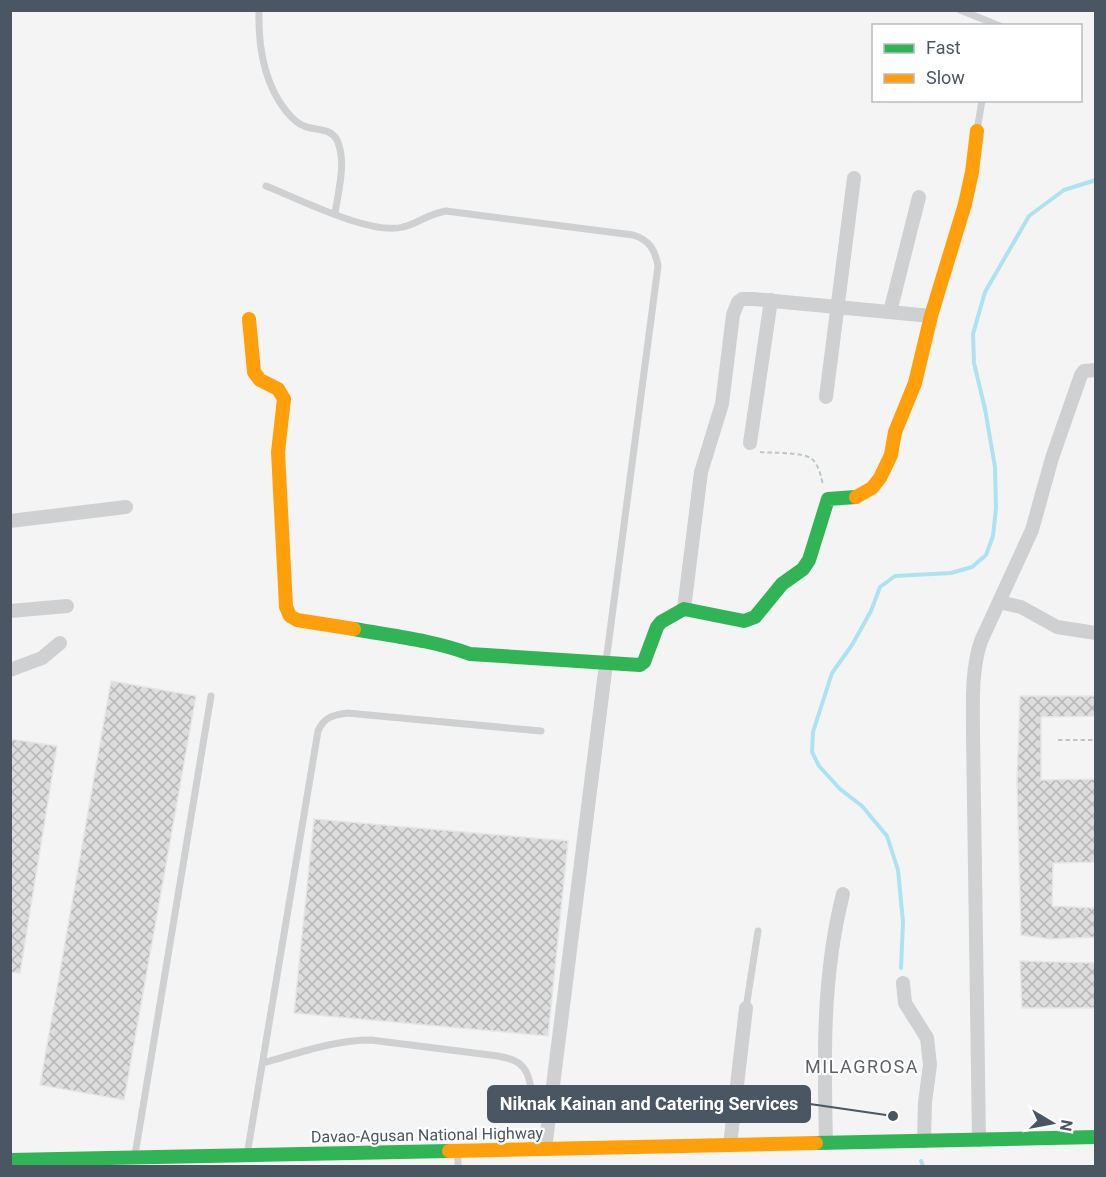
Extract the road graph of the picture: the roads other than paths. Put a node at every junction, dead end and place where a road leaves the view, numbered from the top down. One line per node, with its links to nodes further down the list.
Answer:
1 (259, 10): 9 (lane)
2 (960, 10): 3 (lane)
3 (995, 24)
4 (982, 102): 5 (lane)
5 (977, 131): 13 (main road)
6 (854, 178): 11 (street)
7 (266, 186): 9 (lane)
8 (919, 197): 12 (street)
9 (335, 214): 26 (lane)
10 (771, 300): 11 (street); 17 (street); 22 (street)
11 (837, 306): 12 (street); 16 (street)
12 (890, 312): 13 (street)
13 (931, 316): 22 (main road)
14 (249, 319): 26 (main road)
15 (1095, 370): 20 (street)
16 (826, 397)
17 (750, 443)
18 (126, 507): 19 (street)
19 (10, 521)
20 (999, 602): 24 (street); 37 (street)
21 (67, 606): 23 (street)
22 (684, 609): 26 (main road)
23 (10, 611)
24 (1095, 633)
25 (60, 643): 27 (street)
26 (606, 664): 35 (street)
27 (10, 670)
28 (211, 696): 44 (lane)
29 (541, 731): 34 (lane)
30 (843, 894): 39 (street)
31 (758, 931): 33 (lane)
32 (903, 983): 38 (street)
33 (747, 1008): 40 (street)
34 (263, 1063): 35 (lane); 43 (lane)
35 (552, 1099): 41 (street)
36 (1095, 1137): 37 (main road, Davao-Agusan National Highway)
37 (979, 1140): 38 (main road, Davao-Agusan National Highway)
38 (924, 1141): 39 (main road, Davao-Agusan National Highway)
39 (826, 1143): 40 (main road, Davao-Agusan National Highway)
40 (730, 1145): 41 (main road, Davao-Agusan National Highway)
41 (545, 1149): 42 (main road, Davao-Agusan National Highway)
42 (458, 1151): 43 (main road, Davao-Agusan National Highway); 47 (lane)
43 (248, 1155): 46 (main road, Davao-Agusan National Highway)
44 (135, 1157): 45 (main road, Davao-Agusan National Highway); 46 (main road, Davao-Agusan National Highway)
45 (10, 1160)
46 (180, 1161)
47 (458, 1167)

